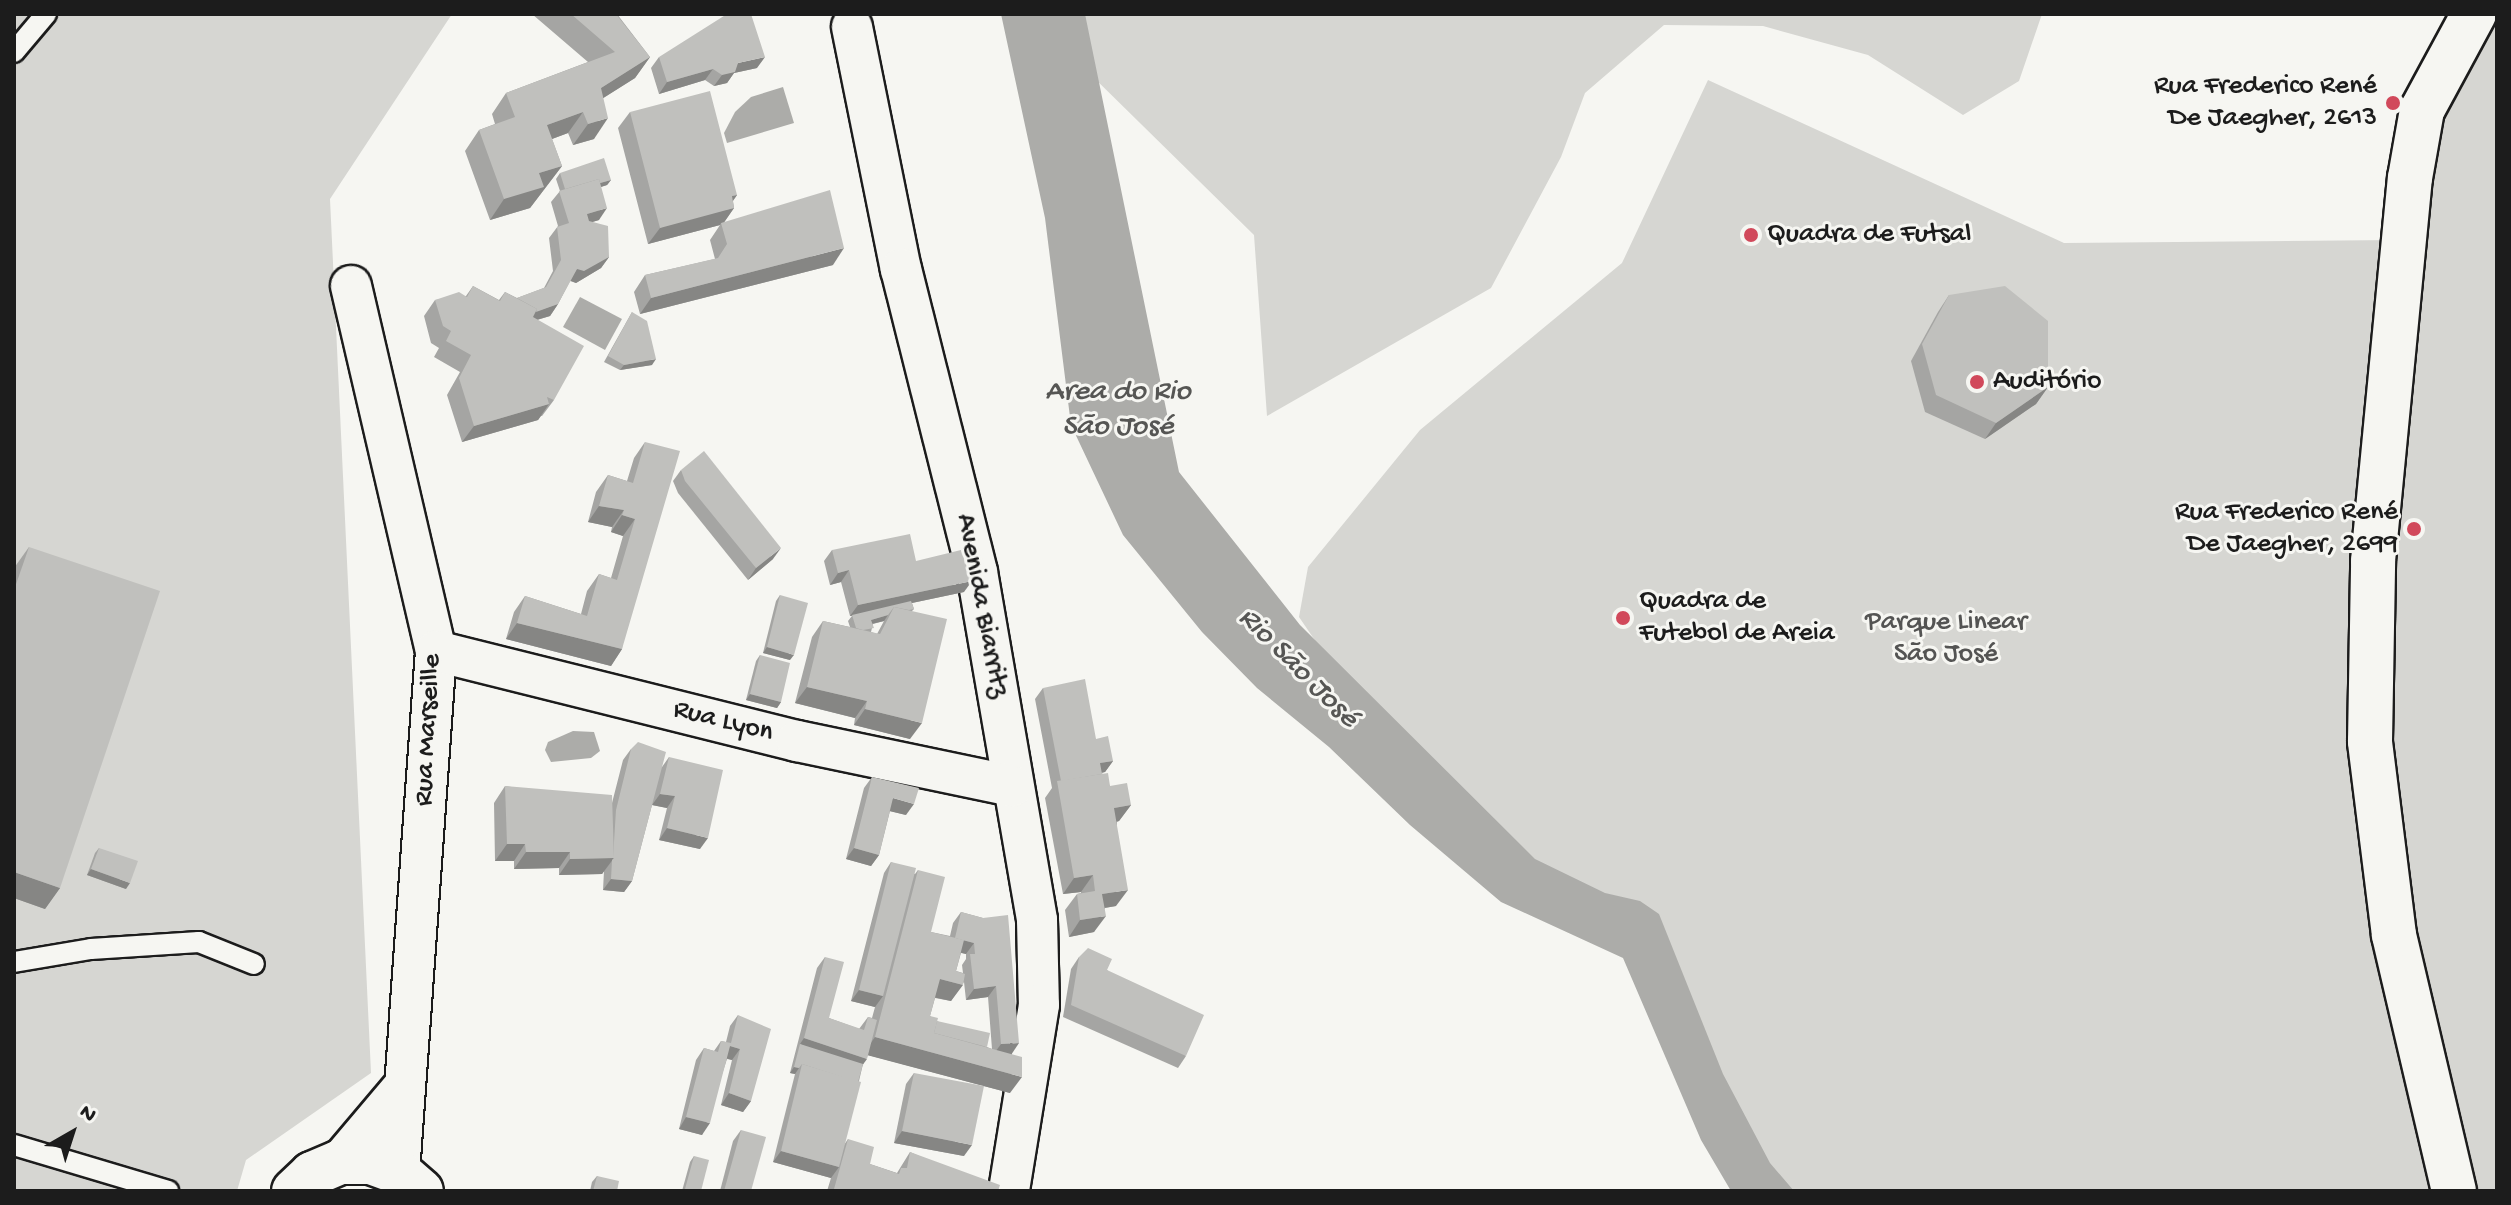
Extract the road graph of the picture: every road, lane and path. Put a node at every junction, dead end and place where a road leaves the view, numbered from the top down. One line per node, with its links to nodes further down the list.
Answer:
1 (46, 14): 4 (lane)
2 (2470, 16): 17 (main road)
3 (852, 27): 7 (street, Avenida Biarritz)
4 (14, 52)
5 (351, 286): 6 (street, Rua Marseille)
6 (436, 651): 7 (street, Rua Lyon); 10 (street, Rua Marseille)
7 (1012, 786): 16 (street, Avenida Biarritz)
8 (14, 962): 9 (lane)
9 (254, 964)
10 (404, 1086): 12 (street); 13 (street, Rua Marseille)
11 (14, 1145): 14 (lane)
12 (340, 1162): 13 (main road); 15 (main road)
13 (410, 1182)
14 (163, 1190)
15 (294, 1191)
16 (1009, 1191)
17 (2454, 1191)

